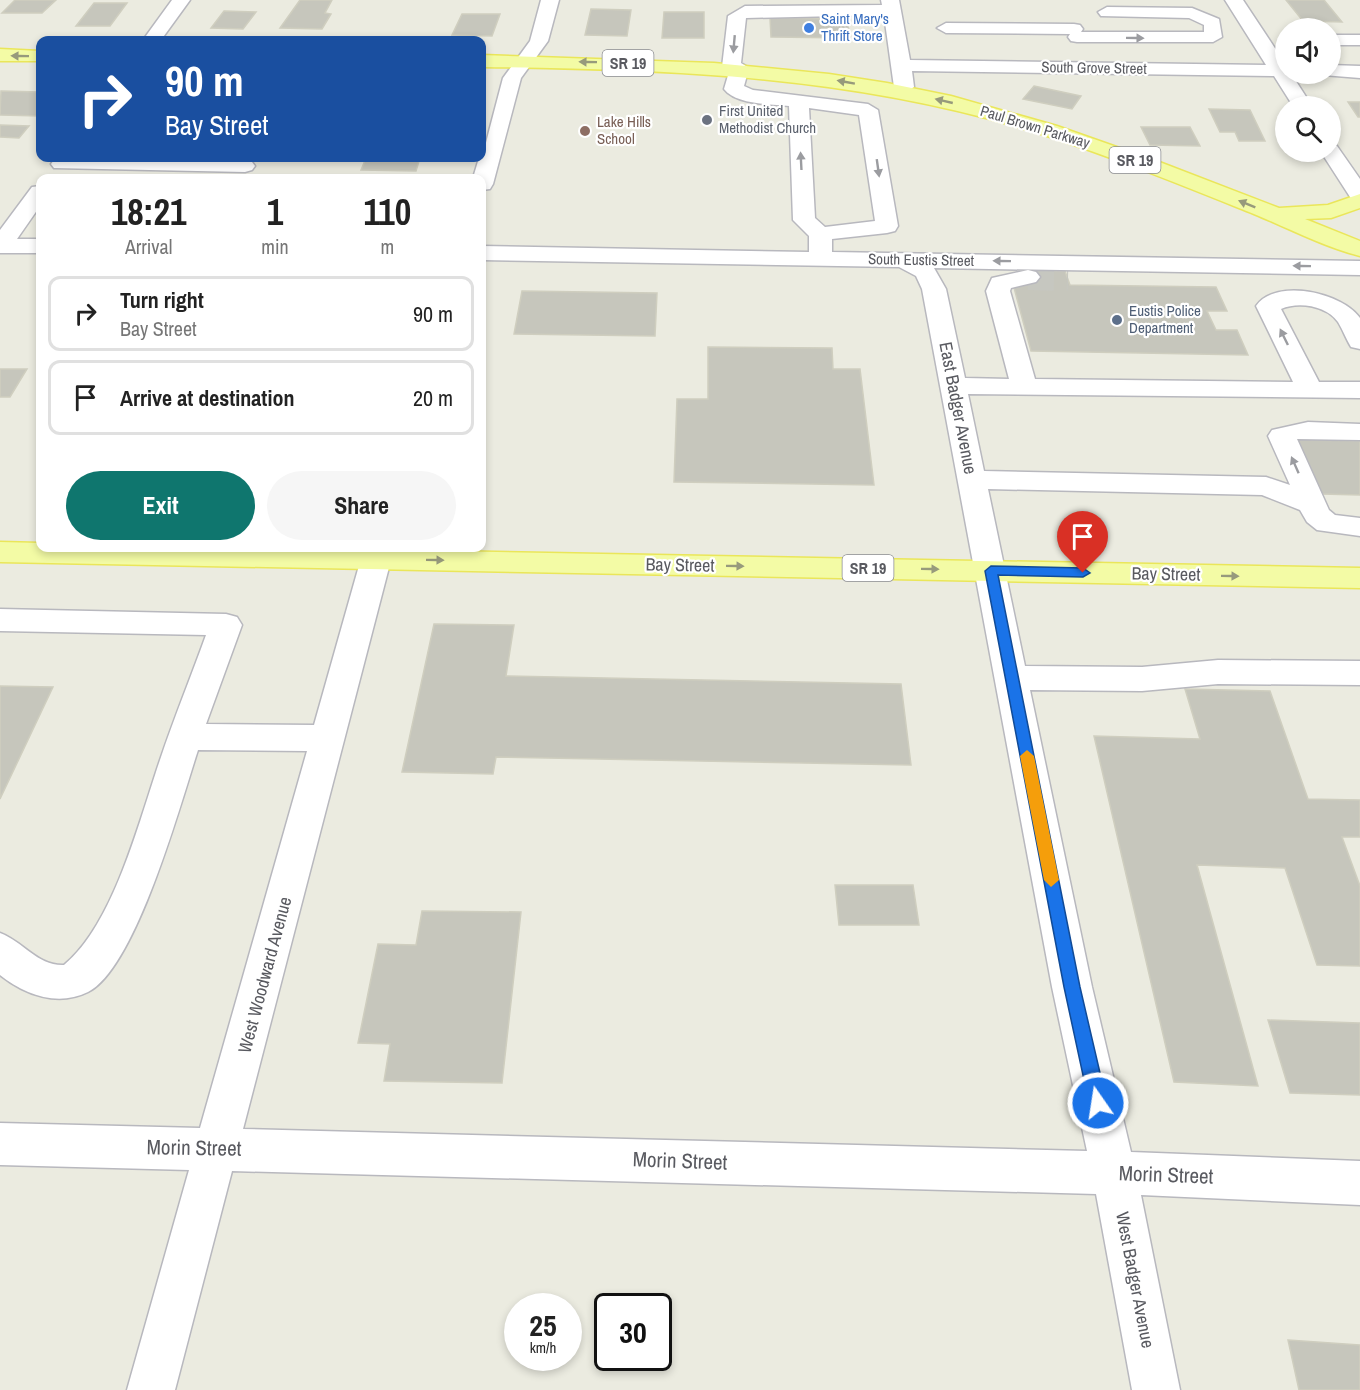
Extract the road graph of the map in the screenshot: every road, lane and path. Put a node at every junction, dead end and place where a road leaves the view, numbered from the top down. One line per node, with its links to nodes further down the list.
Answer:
1 (181, 0): 9 (street)
2 (550, 0): 16 (street)
3 (1234, 0): 14 (street)
4 (891, 5): 17 (street); 18 (street, one-way to 18)
5 (1105, 6): 6 (street); 8 (street)
6 (1166, 6): 8 (street, one-way to 6)
7 (946, 28): 8 (street)
8 (1075, 33): 19 (street)
9 (155, 36)
10 (1341, 40): 11 (street)
11 (1360, 40)
12 (0, 55): 13 (main road, one-way to 12)
13 (36, 56)
14 (1275, 56)
15 (486, 61): 16 (main road, SR 19)
16 (524, 62): 18 (main road, SR 19, one-way to 16); 28 (street)
17 (902, 66): 19 (street, South Grove Street); 23 (street)
18 (735, 68): 23 (main road, Paul Brown Parkway / SR 19, one-way to 18); 24 (street)
19 (1087, 68): 20 (street, South Grove Street)
20 (1275, 71)
21 (1341, 72): 22 (street)
22 (1360, 72)
23 (904, 92): 32 (main road, Paul Brown Parkway / SR 19, one-way to 23)
24 (799, 100): 33 (street, one-way to 24); 33 (street, one-way to 33)
25 (1339, 162): 29 (street)
26 (245, 166): 27 (street)
27 (59, 167)
28 (485, 174)
29 (1356, 183)
30 (36, 197): 34 (street)
31 (1360, 201): 32 (main road)
32 (1272, 214): 36 (main road, Paul Brown Parkway / SR 19)
33 (812, 227): 38 (street)
34 (0, 246): 35 (street)
35 (36, 246)
36 (1360, 249)
37 (486, 253): 38 (street, South Eustis Street)
38 (821, 259): 39 (street, South Eustis Street)
39 (903, 260): 41 (street, South Eustis Street, one-way to 39); 46 (street, East Badger Avenue)
40 (1360, 267): 41 (street, South Eustis Street, one-way to 41)
41 (1228, 273): 43 (street); 44 (street)
42 (1028, 277): 47 (street)
43 (1068, 278)
44 (1269, 305): 45 (street); 48 (street, one-way to 44)
45 (1360, 342)
46 (954, 386): 47 (street); 51 (street, East Badger Avenue)
47 (1024, 387): 48 (street)
48 (1310, 390): 49 (street)
49 (1360, 390)
50 (1360, 432): 52 (street, one-way to 50)
51 (973, 480): 52 (street); 56 (street, East Badger Avenue)
52 (1312, 504): 53 (street)
53 (1360, 527)
54 (0, 552): 55 (main road, Bay Street / SR 19)
55 (378, 553): 56 (main road, Bay Street / SR 19, one-way to 56); 62 (street, West Woodward Avenue)
56 (991, 571): 57 (main road, Bay Street / SR 19, one-way to 57); 60 (street, West Badger Avenue)
57 (1360, 578)
58 (0, 620): 61 (street)
59 (1360, 673): 60 (street)
60 (1012, 678): 66 (street, West Badger Avenue)
61 (185, 737): 62 (street); 63 (street)
62 (328, 738): 65 (street, West Woodward Avenue)
63 (0, 950)
64 (0, 1144): 65 (street, Morin Street)
65 (218, 1148): 66 (street, Morin Street); 68 (street, West Woodward Avenue)
66 (1114, 1173): 67 (street, Morin Street); 69 (street, West Badger Avenue)
67 (1360, 1183)
68 (151, 1390)
69 (1156, 1390)

